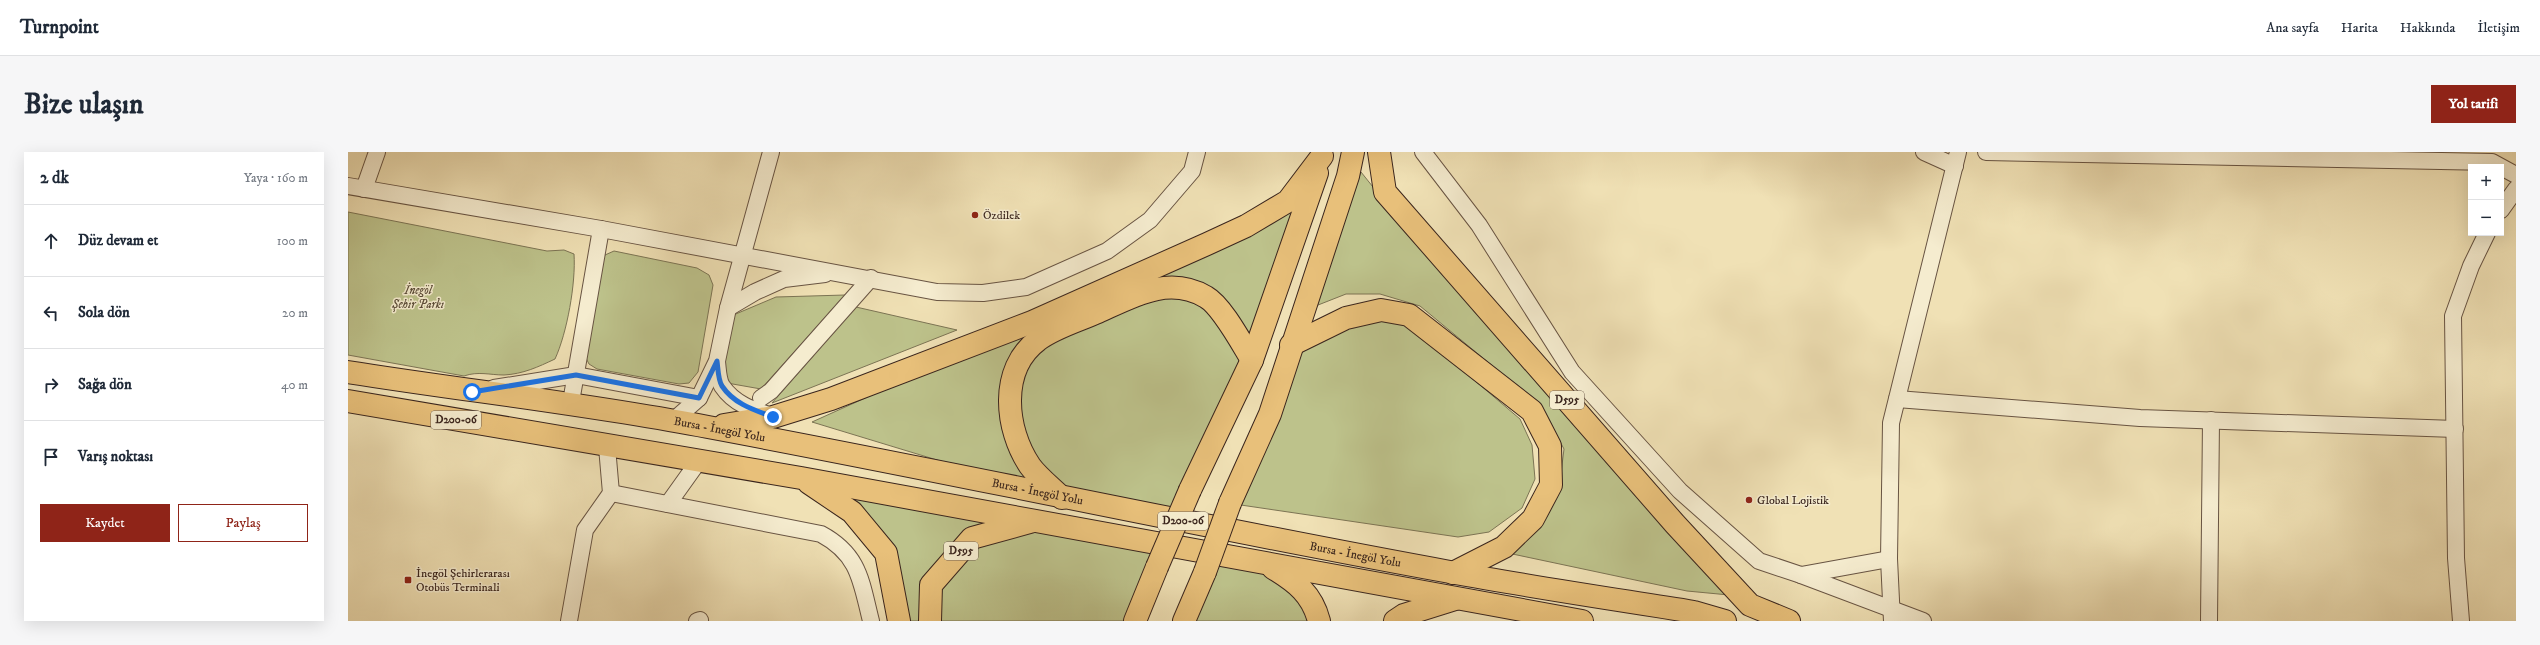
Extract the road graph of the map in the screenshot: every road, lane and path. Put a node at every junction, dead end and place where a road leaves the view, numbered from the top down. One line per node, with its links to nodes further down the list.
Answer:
1 (377, 152): 13 (street)
2 (771, 152): 18 (street)
3 (1197, 152): 20 (street)
4 (1353, 152): 22 (highway)
5 (1379, 152): 61 (highway, D595)
6 (1423, 152): 48 (street)
7 (1924, 152): 10 (street)
8 (1986, 152): 11 (street)
9 (1322, 154): 23 (highway); 33 (highway)
10 (1957, 159): 30 (street)
11 (2516, 175)
12 (348, 186): 13 (street)
13 (364, 189): 16 (street)
14 (2516, 189): 15 (street)
15 (2504, 206)
16 (601, 229): 18 (street); 26 (street)
17 (2486, 236): 37 (street)
18 (743, 255): 19 (street); 21 (street)
19 (840, 272): 20 (street); 21 (street)
20 (871, 278): 29 (street)
21 (728, 308): 24 (street)
22 (1291, 345): 47 (highway); 56 (highway, bridge)
23 (1252, 360): 42 (highway); 55 (highway, bridge)
24 (717, 361): 28 (street); 33 (street)
25 (348, 372): 27 (highway, Bursa - İnegöl Yolu / D200-06)
26 (576, 375): 27 (street); 28 (street); 32 (street)
27 (472, 392): 32 (highway, Bursa - İnegöl Yolu / D200-06)
28 (699, 398): 34 (street)
29 (761, 398)
30 (1897, 399): 35 (street); 45 (street)
31 (348, 402): 38 (highway, Bursa - İnegöl Yolu / D200-06)
32 (571, 402): 34 (highway, Bursa - İnegöl Yolu / D200-06)
33 (773, 417): 36 (highway)
34 (674, 420): 36 (highway, Bursa - İnegöl Yolu / D200-06)
35 (2211, 420): 37 (street); 63 (street)
36 (710, 427): 42 (highway, Bursa - İnegöl Yolu / D200-06)
37 (2455, 429): 64 (street)
38 (607, 447): 39 (highway, Bursa - İnegöl Yolu / D200-06); 41 (street)
39 (698, 462): 40 (highway, Bursa - İnegöl Yolu / D200-06); 43 (street)
40 (801, 478): 44 (highway, Bursa - İnegöl Yolu / D200-06); 53 (highway)
41 (611, 492): 43 (street); 51 (street)
42 (1062, 498): 47 (highway, Bursa - İnegöl Yolu / D200-06)
43 (668, 504): 52 (street)
44 (1035, 521): 46 (highway, Bursa - İnegöl Yolu / D200-06); 54 (highway, D595)
45 (1889, 559): 48 (street); 50 (street)
46 (1267, 564): 49 (highway, Bursa - İnegöl Yolu / D200-06); 57 (highway)
47 (1453, 573): 60 (highway, Bursa - İnegöl Yolu / D200-06)
48 (1801, 575): 50 (street)
49 (1458, 598): 58 (highway); 59 (highway, Bursa - İnegöl Yolu / D200-06)
50 (1891, 615): 62 (street)
51 (569, 621)
52 (871, 621)
53 (899, 621)
54 (930, 621)
55 (1135, 621)
56 (1184, 621)
57 (1319, 621)
58 (1395, 621)
59 (1582, 621)
60 (1725, 621)
61 (1789, 621)
62 (1923, 621)
63 (2209, 621)
64 (2461, 621)

